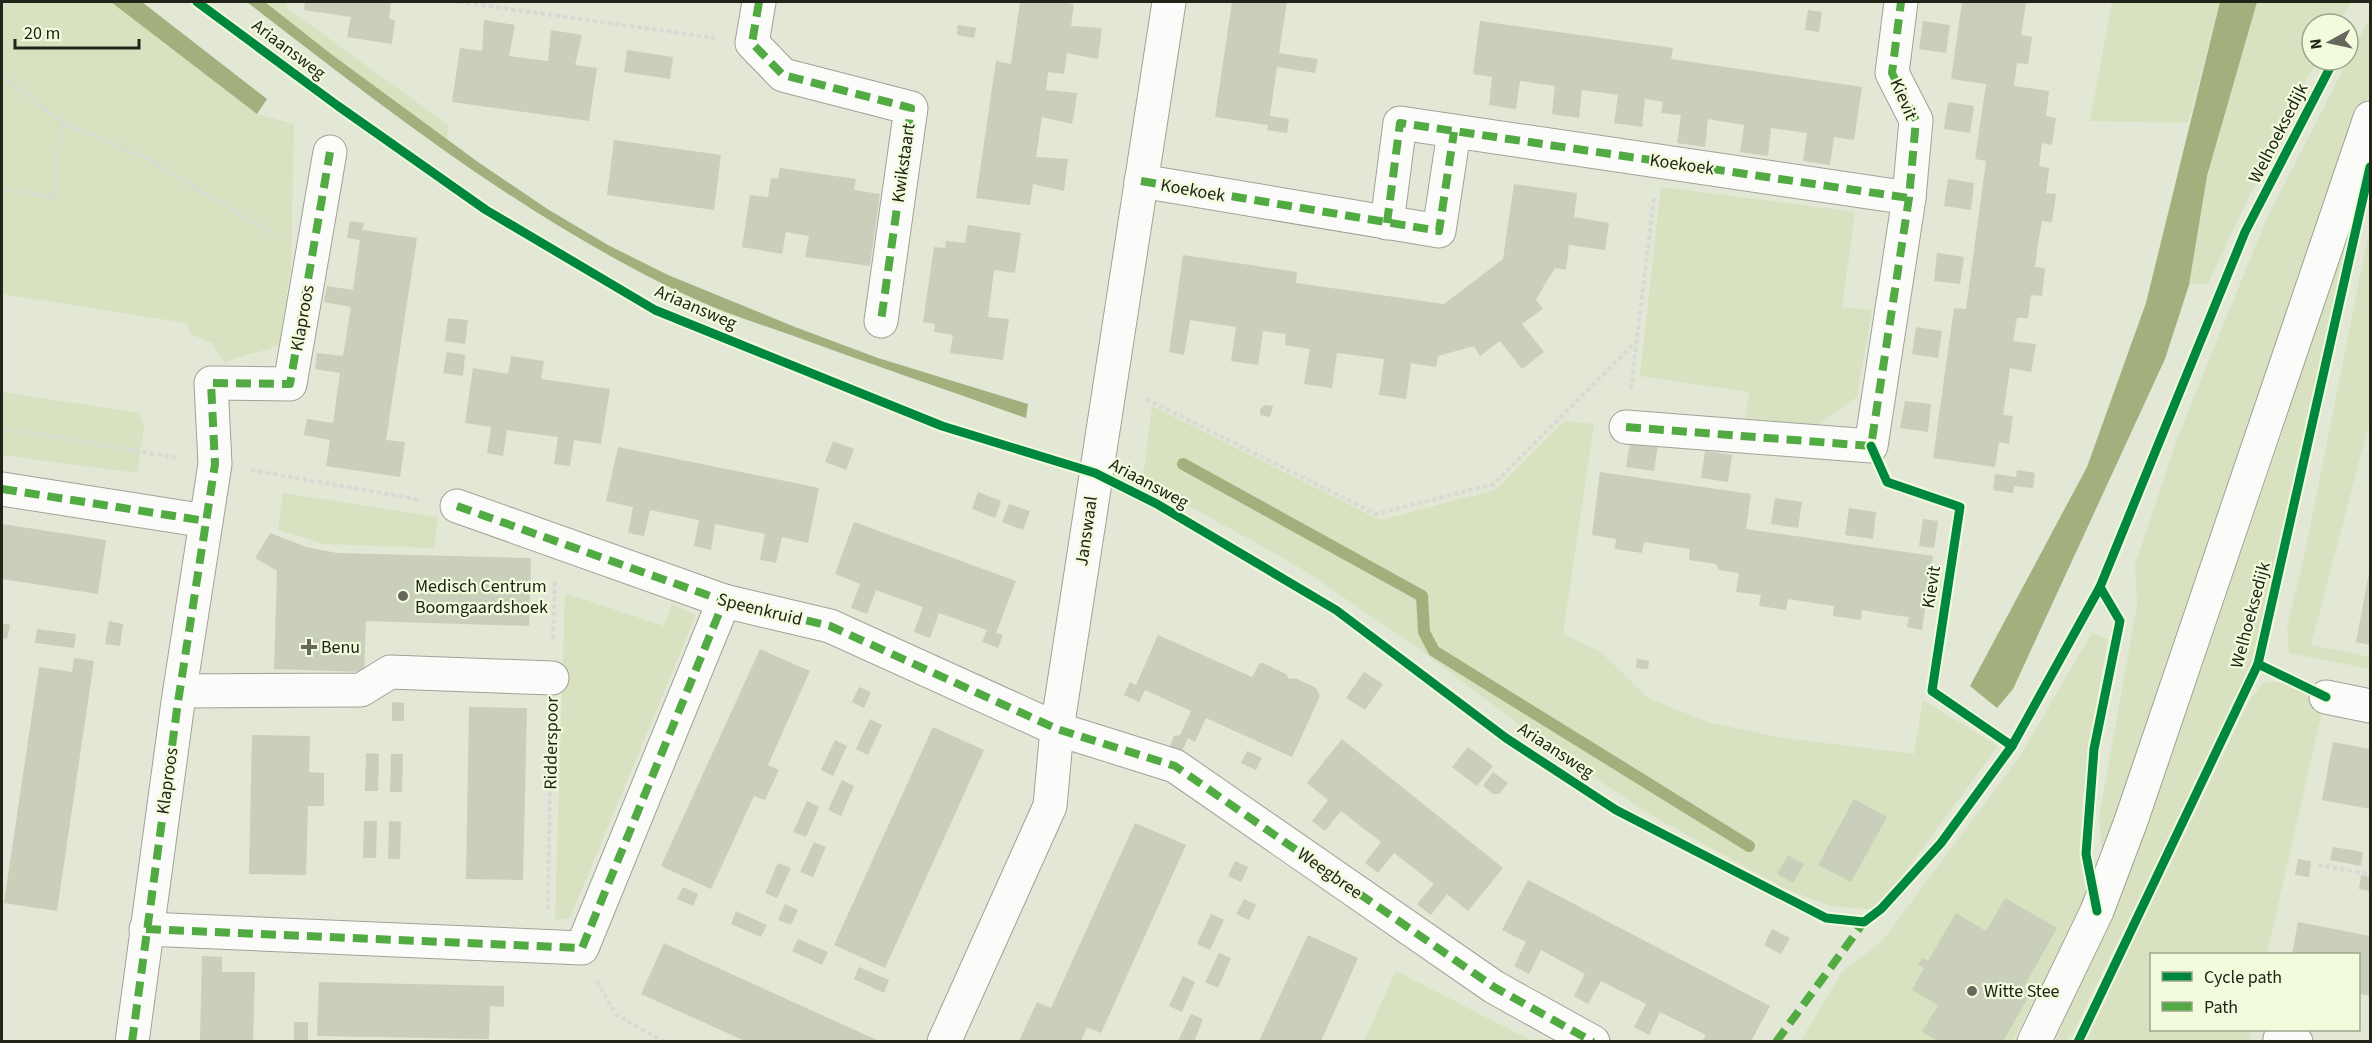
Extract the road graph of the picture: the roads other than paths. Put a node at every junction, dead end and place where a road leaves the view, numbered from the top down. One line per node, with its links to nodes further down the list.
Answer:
1 (759, 2): 10 (street, Kwikstaart)
2 (1169, 2): 7 (street, Janswaal)
3 (1901, 2): 8 (street, Kievit)
4 (2370, 118): 25 (street)
5 (1454, 132): 8 (street, Koekoek); 9 (street, Koekoek); 9 (street, Koekoek)
6 (330, 152): 14 (street, Klaproos)
7 (1141, 181): 9 (street, Koekoek); 20 (street, Janswaal)
8 (1910, 198): 11 (street, Kievit)
9 (1387, 222)
10 (881, 321)
11 (1626, 427)
12 (2, 489): 14 (street)
13 (456, 506): 15 (street, Speenkruid)
14 (206, 521): 17 (street, Klaproos)
15 (724, 602): 20 (street, Speenkruid); 21 (street)
16 (552, 678): 17 (street)
17 (180, 690): 21 (street, Klaproos)
18 (2326, 697): 19 (street)
19 (2370, 706)
20 (1057, 729): 23 (street, Janswaal); 24 (street, Weegbree)
21 (146, 929): 22 (street, Klaproos)
22 (132, 1041)
23 (944, 1041)
24 (1593, 1041)
25 (2034, 1041)

